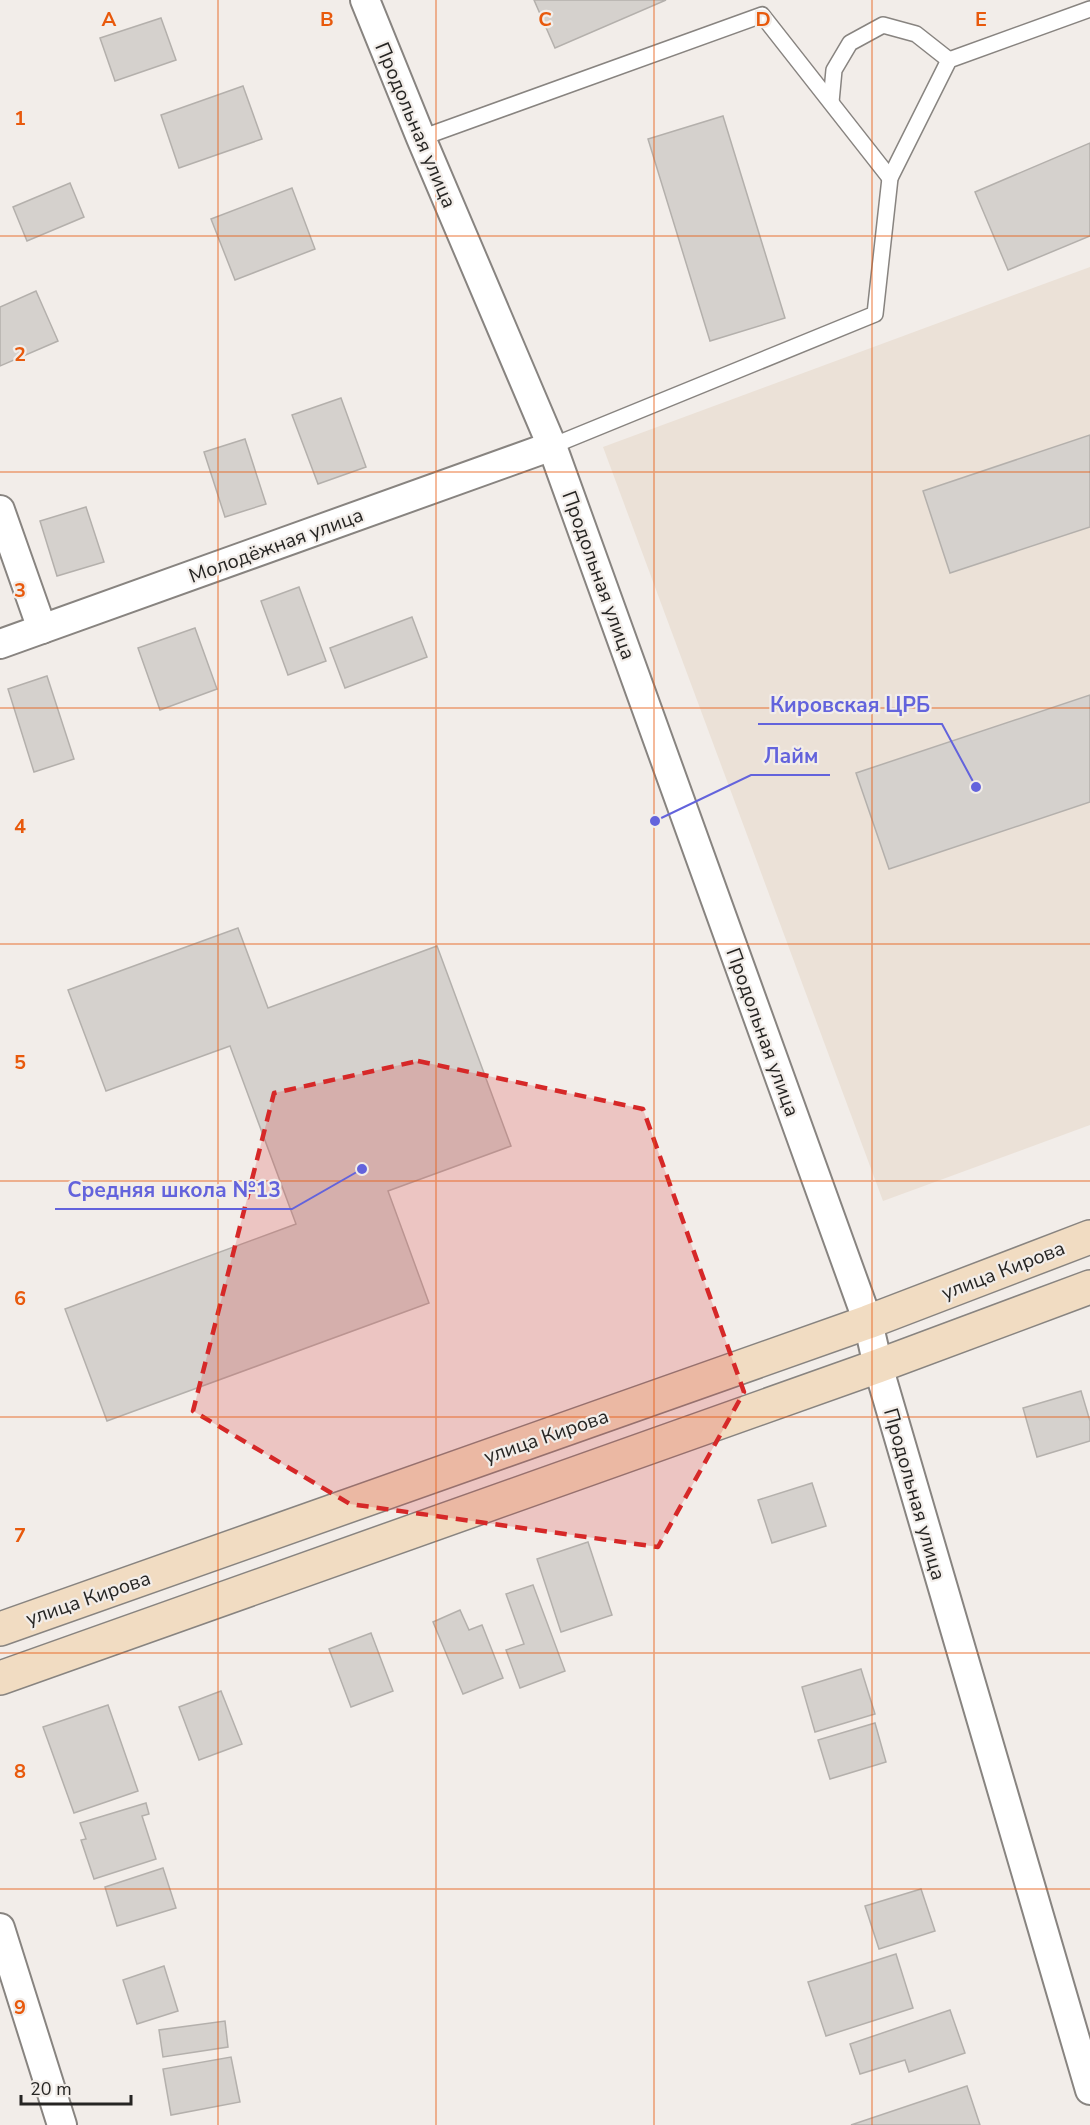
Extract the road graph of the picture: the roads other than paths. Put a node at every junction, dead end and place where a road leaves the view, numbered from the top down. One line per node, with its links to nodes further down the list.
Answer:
1 (364, 0): 5 (street, Продольная улица)
2 (1090, 9): 3 (lane)
3 (949, 60): 4 (lane); 6 (lane)
4 (831, 102): 5 (lane); 6 (lane)
5 (421, 138): 7 (street, Продольная улица)
6 (890, 178): 7 (lane)
7 (552, 446): 9 (street, Молодёжная улица); 13 (street, Продольная улица)
8 (0, 510): 9 (street)
9 (42, 629): 10 (street, Молодёжная улица)
10 (0, 644)
11 (1090, 1237): 13 (street, улица Кирова)
12 (1090, 1287): 14 (street)
13 (867, 1322): 14 (street, Продольная улица); 15 (street, улица Кирова)
14 (878, 1366): 16 (street); 18 (street, Продольная улица)
15 (0, 1629)
16 (0, 1678)
17 (0, 1928): 19 (street)
18 (1090, 2090)
19 (62, 2125)

